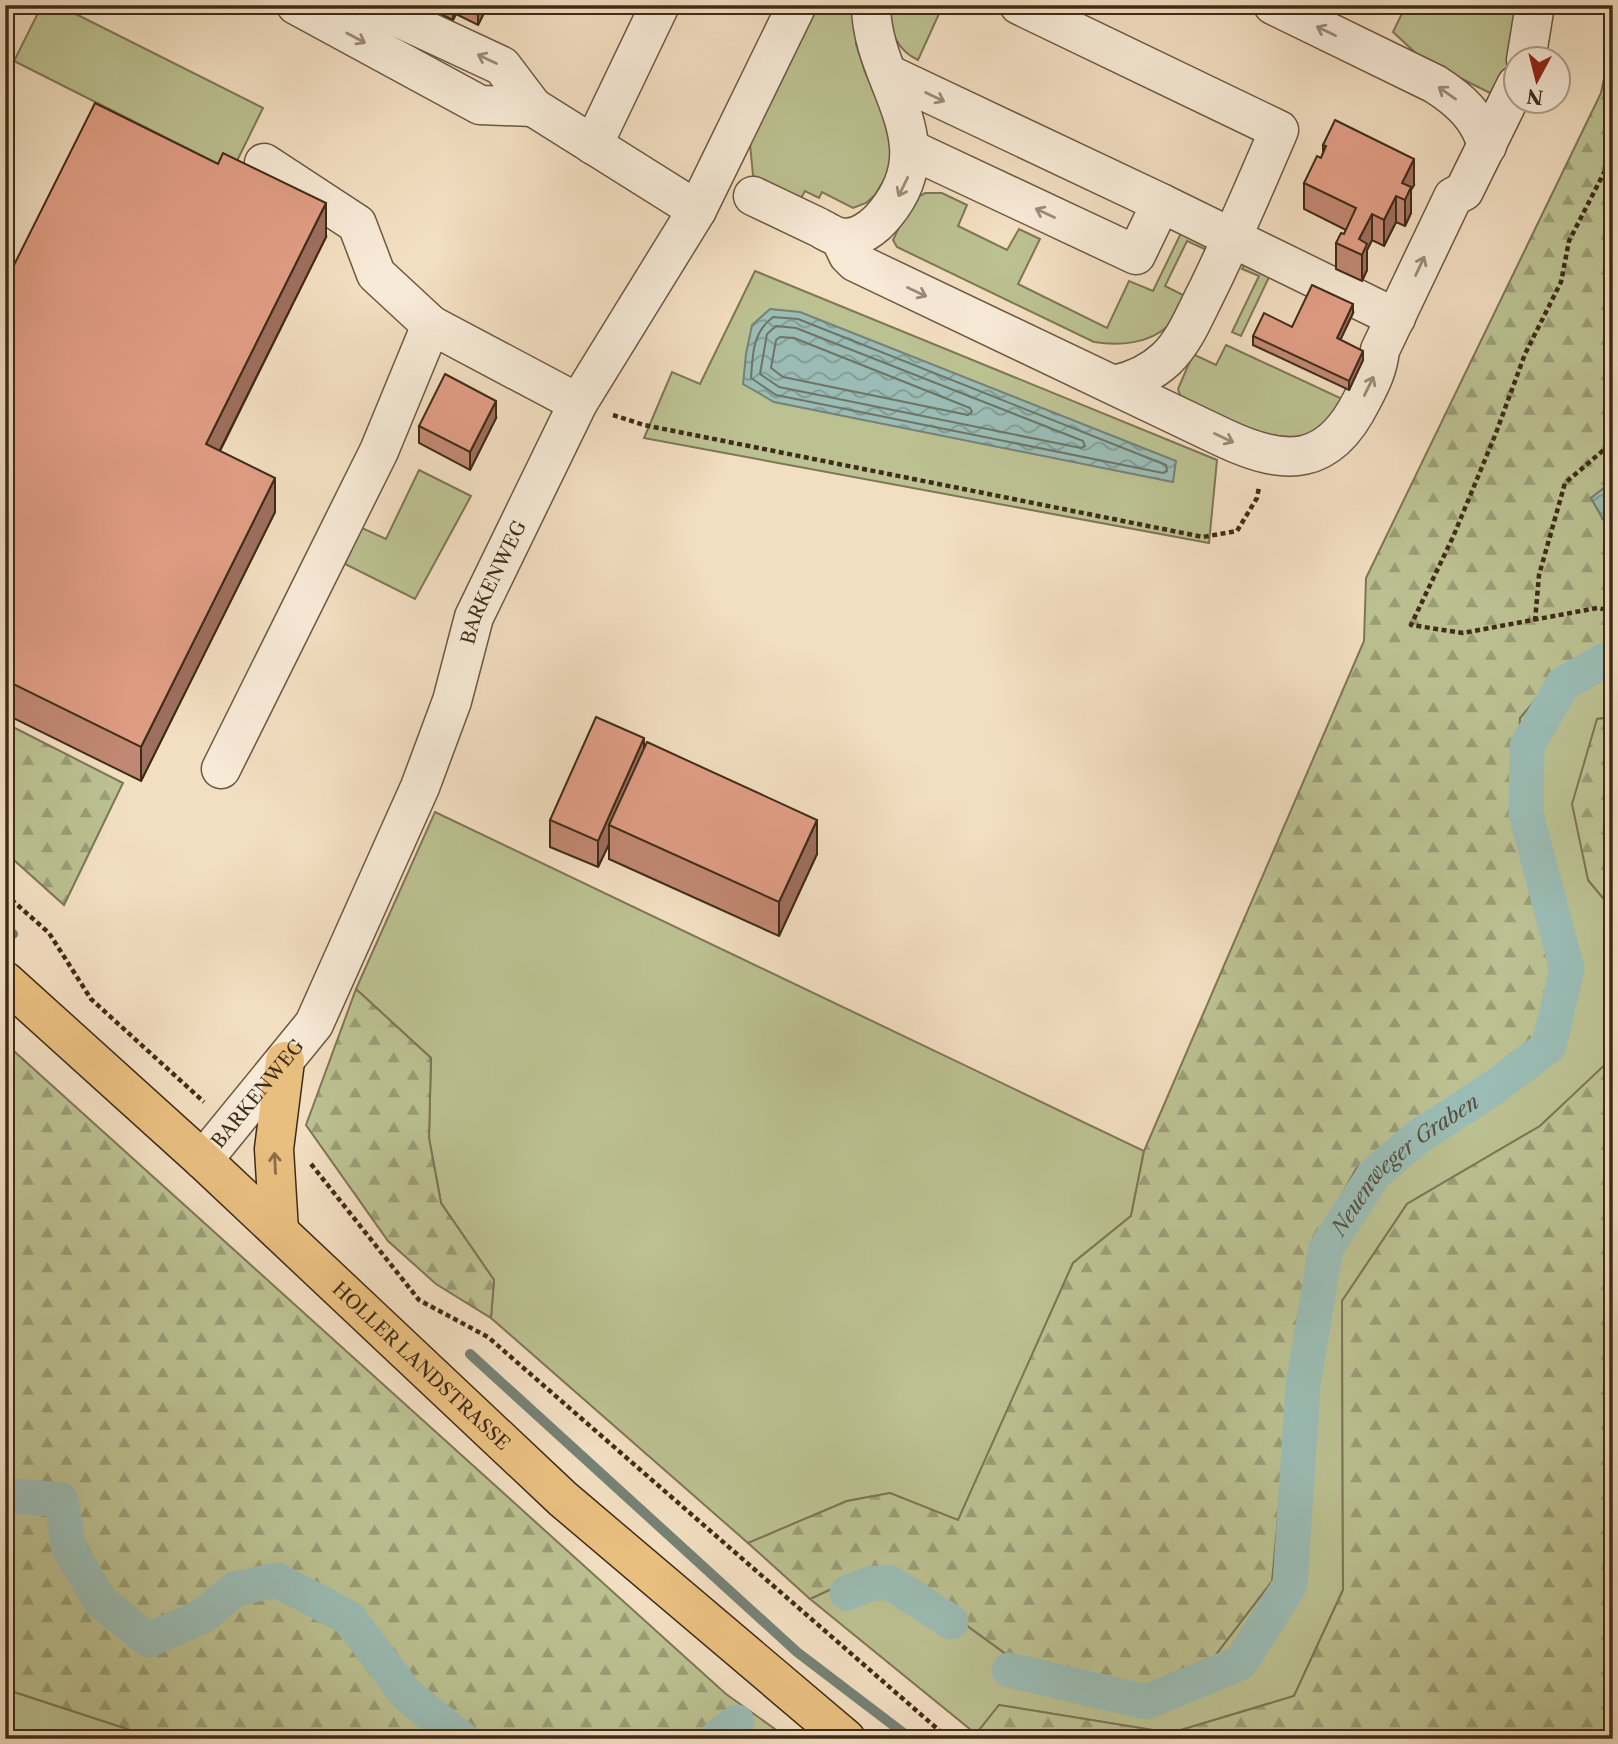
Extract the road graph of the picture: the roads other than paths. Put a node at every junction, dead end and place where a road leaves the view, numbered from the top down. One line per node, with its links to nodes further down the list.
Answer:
1 (296, 5): 11 (street, one-way to 11)
2 (371, 5): 11 (street, one-way to 2)
3 (660, 5): 13 (street)
4 (797, 5): 19 (street, BARKENWEG)
5 (871, 5): 10 (street)
6 (1019, 5): 21 (street)
7 (1273, 5): 14 (street, one-way to 7)
8 (1535, 5): 9 (street)
9 (1528, 46)
10 (888, 74): 15 (street); 18 (street, one-way to 18)
11 (533, 107): 13 (street)
12 (1502, 116): 14 (street)
13 (593, 145): 19 (street)
14 (1487, 146): 22 (street, one-way to 14)
15 (910, 149): 18 (street, one-way to 15); 20 (street, one-way to 20)
16 (264, 163): 23 (street)
17 (753, 196): 20 (street)
18 (1161, 203): 21 (street)
19 (697, 211): 25 (street, BARKENWEG)
20 (840, 237): 24 (street, one-way to 24)
21 (1233, 238): 22 (street); 24 (street)
22 (1396, 318): 24 (street, one-way to 22)
23 (431, 325): 25 (street); 26 (street)
24 (1114, 386)
25 (578, 403): 28 (street, BARKENWEG)
26 (221, 769)
27 (5, 981): 29 (main road, HOLLER LANDSTRASSE)
28 (285, 1061): 29 (street, BARKENWEG); 30 (main road, one-way to 28)
29 (203, 1160): 30 (main road, HOLLER LANDSTRASSE)
30 (279, 1231): 31 (main road, HOLLER LANDSTRASSE)
31 (846, 1739)

